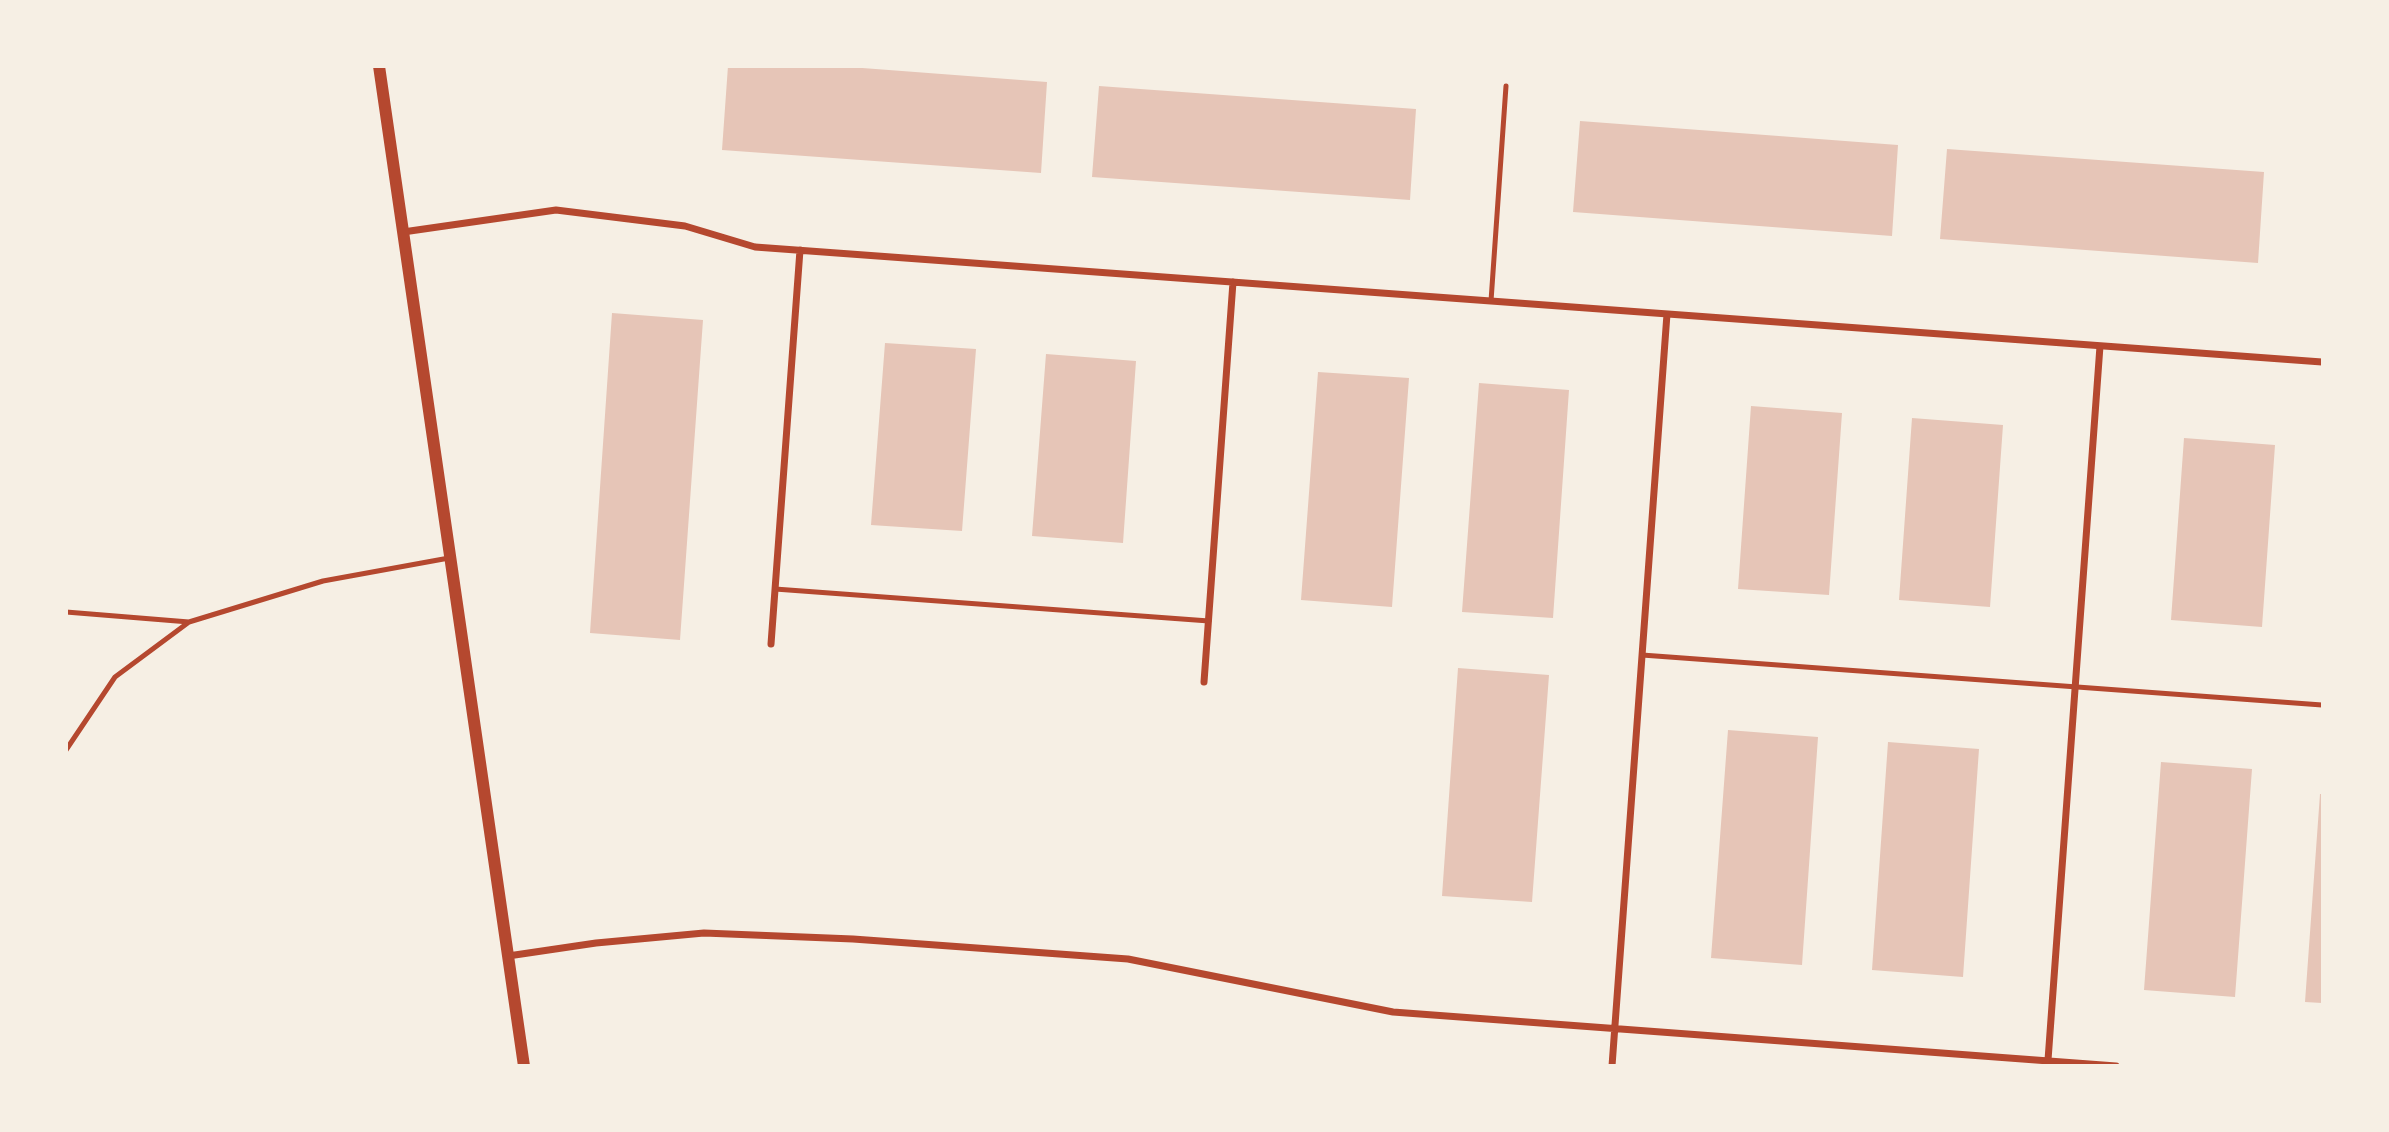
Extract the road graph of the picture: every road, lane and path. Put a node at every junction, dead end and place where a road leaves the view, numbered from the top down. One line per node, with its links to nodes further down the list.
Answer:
1 (379, 66): 3 (street)
2 (1506, 86): 6 (lane)
3 (403, 232): 4 (street); 10 (street)
4 (800, 250): 5 (street); 11 (street)
5 (1233, 282): 6 (street); 13 (street)
6 (1491, 301): 7 (street)
7 (1667, 314): 8 (street); 16 (street)
8 (2100, 346): 9 (street); 18 (street)
9 (2322, 362)
10 (451, 558): 14 (lane); 21 (street)
11 (775, 589): 13 (lane); 15 (street)
12 (66, 612): 14 (lane)
13 (1209, 621): 17 (street)
14 (189, 622): 20 (lane)
15 (771, 644)
16 (1642, 655): 18 (lane); 22 (street)
17 (1204, 682)
18 (2075, 687): 19 (lane); 23 (street)
19 (2322, 705)
20 (66, 750)
21 (509, 956): 22 (street); 24 (street)
22 (1615, 1029): 23 (street); 25 (street)
23 (2048, 1063): 26 (street)
24 (524, 1066)
25 (1612, 1066)
26 (2116, 1066)

